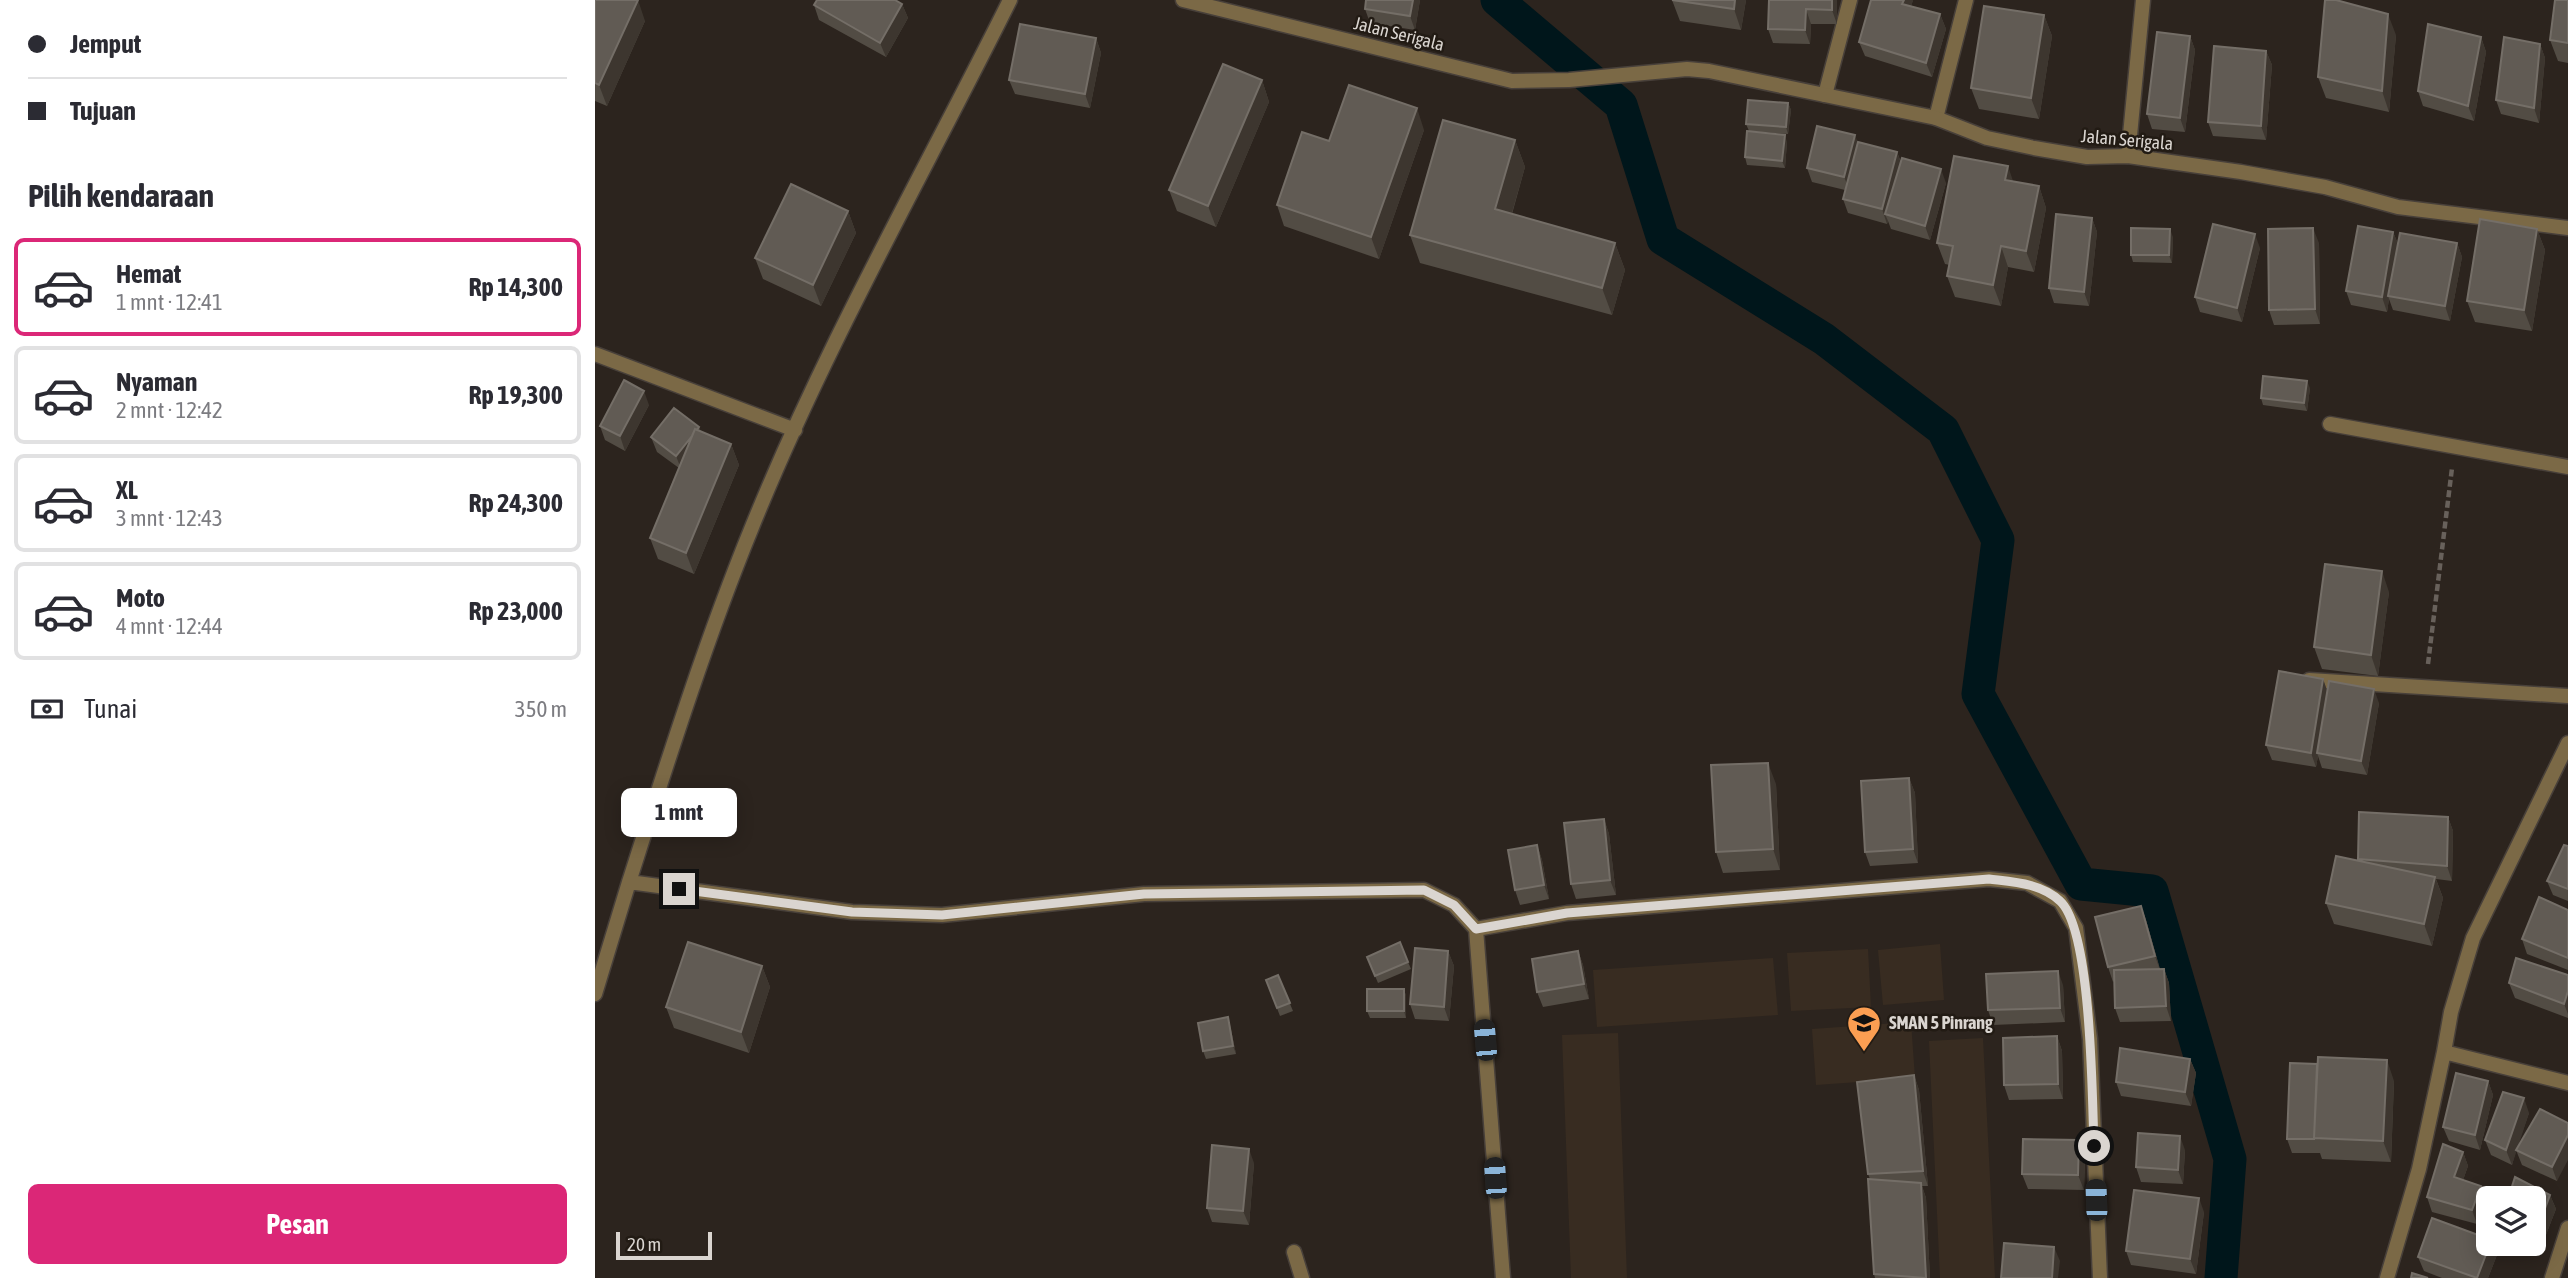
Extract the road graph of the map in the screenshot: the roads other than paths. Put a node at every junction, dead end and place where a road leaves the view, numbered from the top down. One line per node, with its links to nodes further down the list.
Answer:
1 (1010, 0): 12 (street)
2 (1182, 0): 6 (street, Jalan Serigala)
3 (1850, 0): 6 (street)
4 (1966, 0): 7 (street)
5 (2143, 0): 8 (street)
6 (1825, 95): 7 (street, Jalan Serigala)
7 (1936, 118): 8 (street, Jalan Serigala)
8 (2128, 156): 9 (street, Jalan Serigala)
9 (2568, 228)
10 (595, 354): 12 (street)
11 (2330, 424): 13 (street)
12 (795, 430): 17 (street)
13 (2568, 467)
14 (2309, 680): 15 (street)
15 (2568, 696)
16 (2568, 743): 20 (street)
17 (629, 882): 18 (street); 19 (street)
18 (1476, 929): 26 (street); 27 (street)
19 (595, 994)
20 (2444, 1052): 21 (street); 28 (street)
21 (2568, 1083)
22 (2568, 1228): 24 (street)
23 (1294, 1252): 25 (street)
24 (2563, 1264): 29 (street)
25 (1302, 1278)
26 (1503, 1278)
27 (2100, 1278)
28 (2387, 1278)
29 (2551, 1278)

